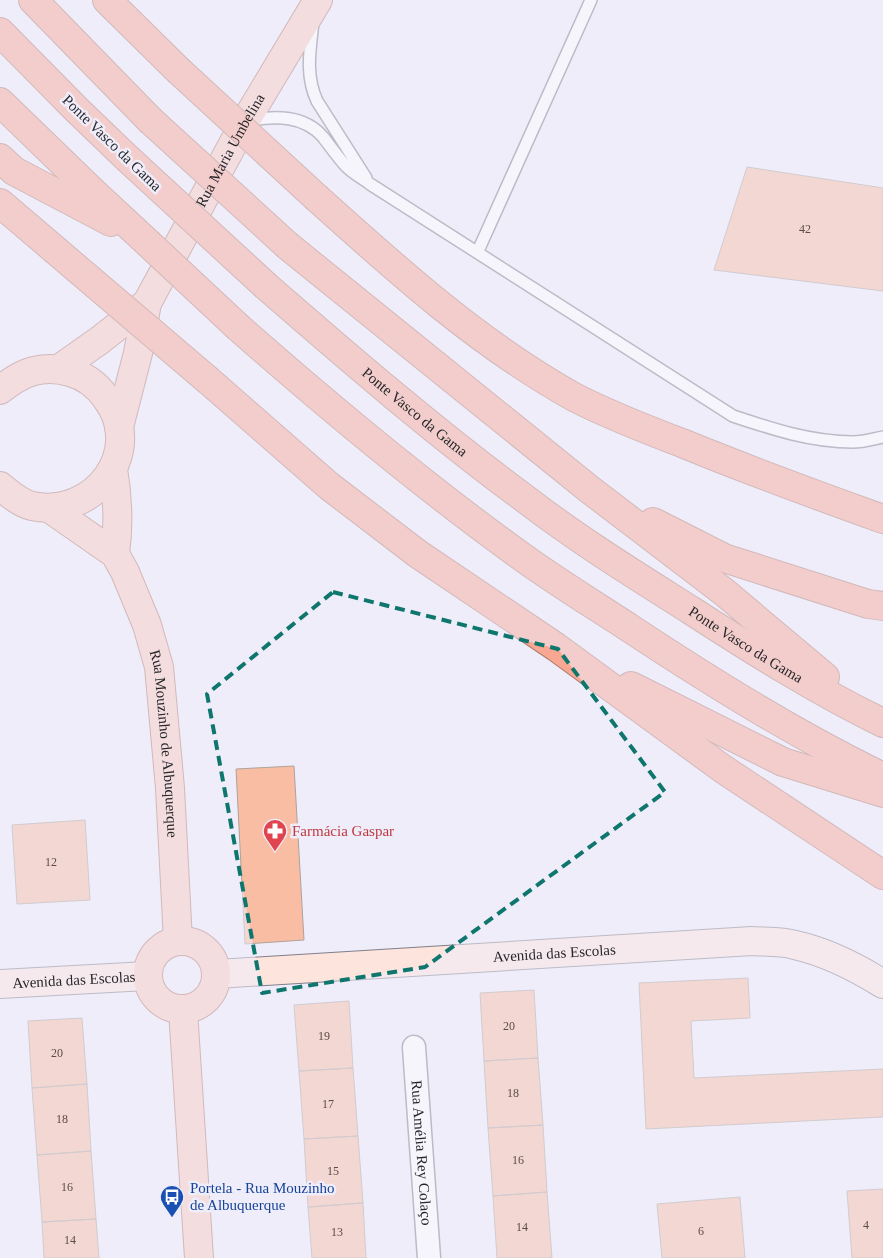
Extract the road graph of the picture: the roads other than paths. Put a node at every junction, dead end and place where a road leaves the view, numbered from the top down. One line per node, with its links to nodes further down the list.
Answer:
1 (33, 0): 21 (highway, bridge)
2 (107, 0): 19 (highway, bridge)
3 (591, 0): 12 (lane)
4 (316, 3): 7 (main road, Rua Maria Umbelina); 9 (lane)
5 (0, 32): 28 (highway, Ponte Vasco da Gama, bridge)
6 (0, 102): 10 (highway)
7 (246, 120): 9 (lane); 13 (main road, Rua Maria Umbelina)
8 (0, 158): 10 (highway)
9 (370, 184): 12 (lane)
10 (86, 199): 29 (highway, bridge)
11 (0, 203): 27 (highway, bridge)
12 (478, 251): 17 (lane)
13 (147, 303): 14 (main road, Rua Maria Umbelina); 16 (main road, Rua Maria Umbelina)
14 (59, 369): 15 (main road); 16 (main road)
15 (7, 378)
16 (119, 427): 18 (main road)
17 (883, 437)
18 (113, 469): 23 (main road); 25 (main road)
19 (753, 472): 22 (highway); 24 (highway)
20 (0, 486): 23 (main road)
21 (589, 489): 26 (highway); 28 (highway)
22 (883, 499)
23 (49, 508): 25 (main road, Rua Mouzinho de Albuquerque)
24 (883, 519)
25 (115, 554): 32 (main road, Rua Mouzinho de Albuquerque)
26 (883, 606)
27 (556, 647): 30 (highway); 31 (highway)
28 (880, 721)
29 (883, 777)
30 (883, 793)
31 (883, 875)
32 (178, 941): 33 (main road); 34 (main road)
33 (217, 974): 36 (street, Avenida das Escolas); 37 (main road)
34 (147, 976): 35 (street, Avenida das Escolas); 37 (main road)
35 (0, 984)
36 (883, 984)
37 (183, 1010): 39 (main road)
38 (414, 1047): 40 (street, Rua Amélia Rey Colaço)
39 (199, 1258)
40 (429, 1258)

